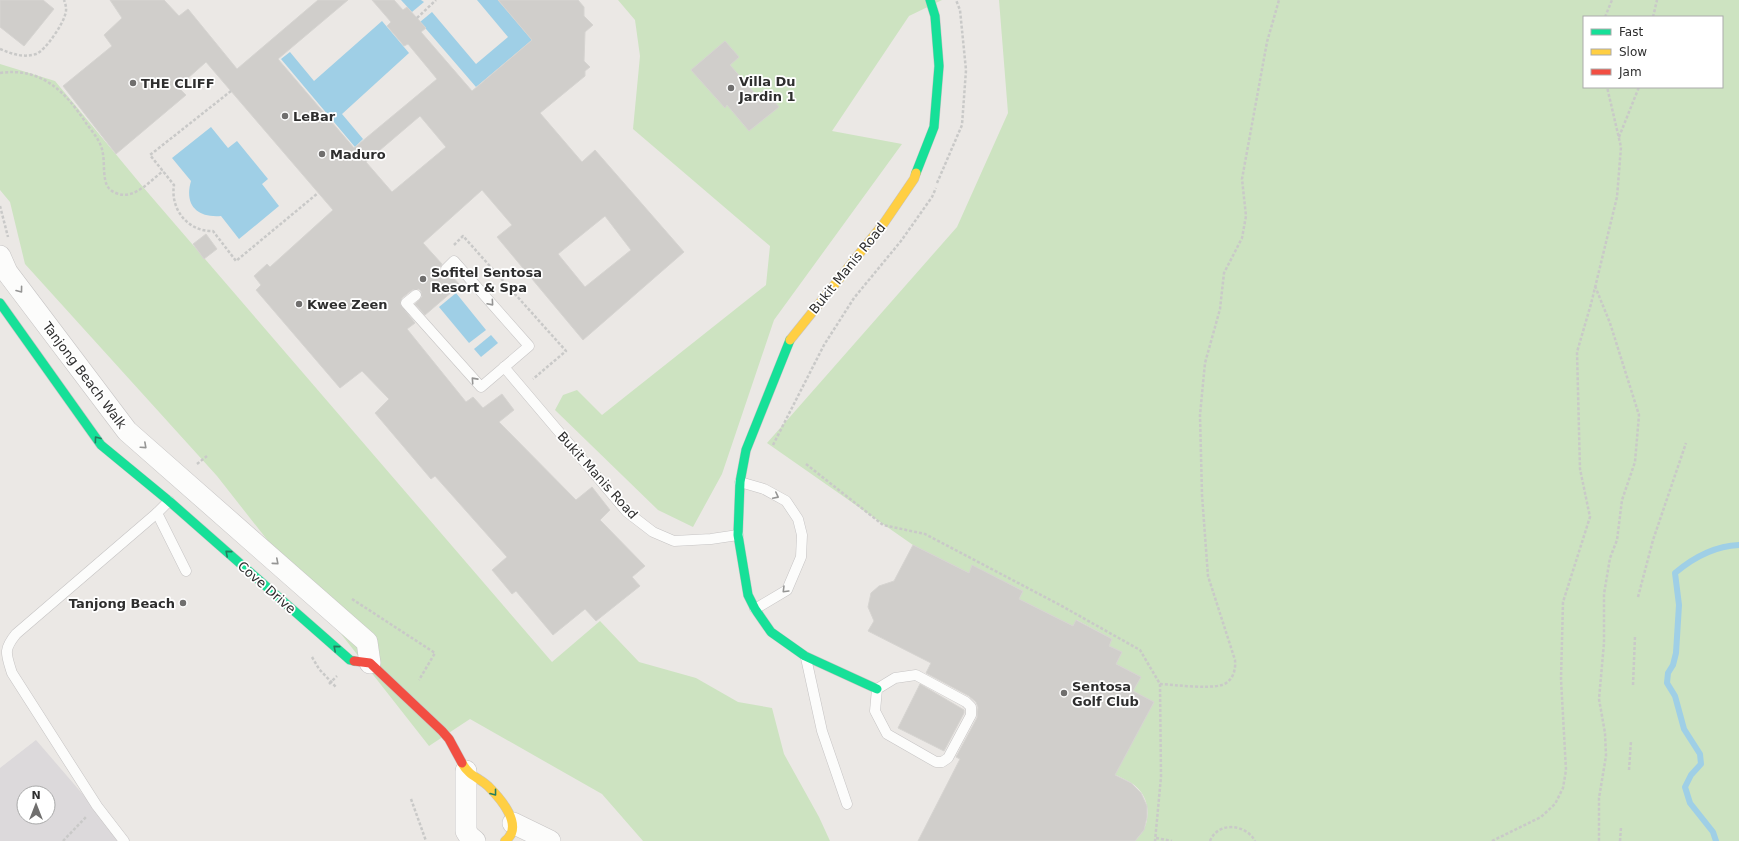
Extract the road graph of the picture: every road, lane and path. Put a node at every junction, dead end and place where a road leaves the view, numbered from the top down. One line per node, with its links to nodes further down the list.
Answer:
1 (64, 0): 11 (path)
2 (436, 0): 10 (path)
3 (930, 0): 33 (street, Bukit Manis Road)
4 (956, 0): 16 (path)
5 (1278, 0): 43 (path)
6 (1612, 0): 8 (path)
7 (1657, 0): 9 (path)
8 (1605, 16)
9 (1654, 16)
10 (417, 18)
11 (0, 49)
12 (0, 73): 18 (path)
13 (1607, 88): 17 (path)
14 (1639, 88): 17 (path)
15 (231, 91): 18 (path)
16 (962, 125)
17 (1619, 137): 22 (path)
18 (163, 171): 19 (path)
19 (318, 193)
20 (0, 256): 32 (street, Tanjong Beach Walk, one-way to 32)
21 (446, 269): 26 (lane, one-way to 26)
22 (1595, 286): 63 (path); 64 (path)
23 (416, 295): 26 (lane, one-way to 23)
24 (0, 303): 34 (street, Tanjong Beach Walk, one-way to 24)
25 (824, 345): 28 (path)
26 (504, 367): 36 (lane, Bukit Manis Road)
27 (1686, 443): 38 (path)
28 (770, 450)
29 (207, 456): 31 (path)
30 (806, 464): 43 (path)
31 (196, 465)
32 (184, 482): 34 (street); 35 (street, Tanjong Beach Walk)
33 (740, 482): 36 (street, Bukit Manis Road); 39 (lane, one-way to 39)
34 (163, 507): 37 (lane); 42 (street, Cove Drive, one-way to 34); 51 (lane)
35 (215, 509): 42 (street, Cove Drive, one-way to 42)
36 (738, 535): 39 (street, Bukit Manis Road)
37 (186, 571)
38 (1638, 597)
39 (755, 609): 41 (street, Bukit Manis Road)
40 (1635, 636): 44 (path)
41 (805, 656): 45 (street, Bukit Manis Road); 50 (lane)
42 (370, 663): 48 (street)
43 (1160, 684): 54 (path)
44 (1633, 685)
45 (877, 690): 45 (lane)
46 (1631, 741): 47 (path)
47 (1629, 770)
48 (466, 771): 53 (street, one-way to 53); 58 (street)
49 (411, 799): 57 (path)
50 (847, 804)
51 (97, 806): 55 (path); 56 (lane)
52 (1621, 827): 65 (path)
53 (509, 832): 59 (street)
54 (1156, 840): 60 (path)
55 (63, 841)
56 (124, 841)
57 (426, 841)
58 (475, 841)
59 (550, 841)
60 (1172, 841)
61 (1210, 841): 62 (path)
62 (1255, 841)
63 (1492, 841)
64 (1599, 841)
65 (1620, 841)

